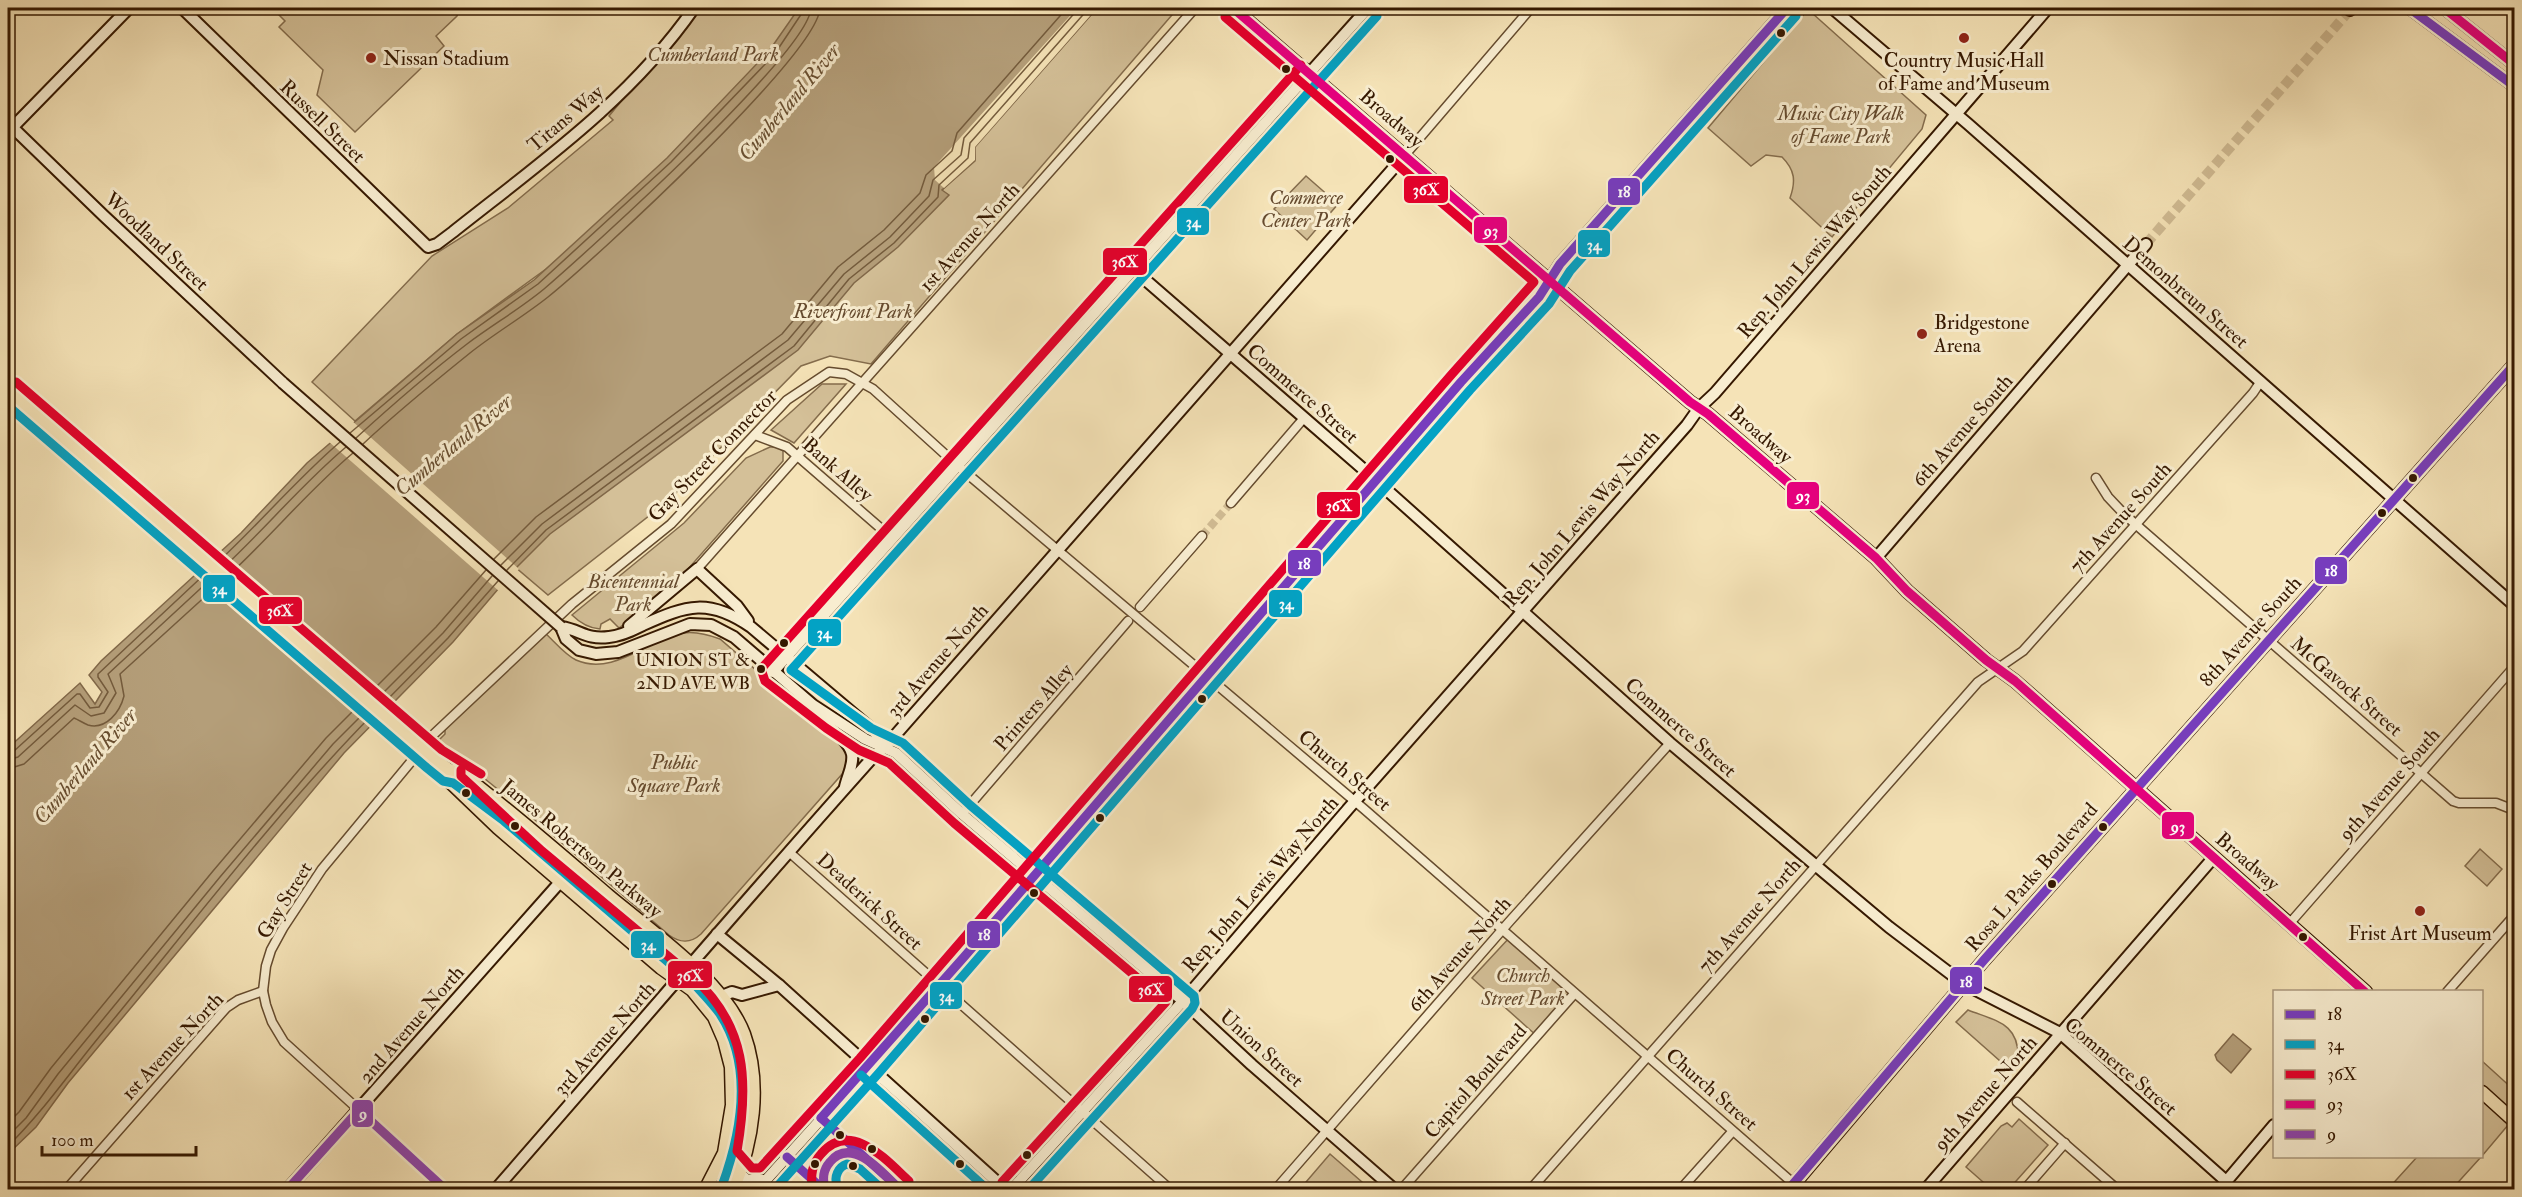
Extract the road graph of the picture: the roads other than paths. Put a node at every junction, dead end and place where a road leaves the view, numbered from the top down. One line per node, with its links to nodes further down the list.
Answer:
1 (129, 8): 17 (street)
2 (182, 8): 19 (street, Russell Street)
3 (694, 8): 19 (street, Titans Way)
4 (1195, 8): 27 (street, 1st Avenue North)
5 (1233, 8): 14 (main road, Broadway)
6 (1368, 8): 14 (street)
7 (1531, 8): 18 (street)
8 (1787, 8): 23 (street)
9 (1832, 8): 16 (street, Demonbreun Street)
10 (2048, 8): 16 (street, Rep. John Lewis Way South)
11 (2409, 8): 15 (street)
12 (2444, 8): 13 (street)
13 (2514, 63)
14 (1310, 73): 18 (main road, Broadway); 22 (street)
15 (2514, 86)
16 (1956, 113): 21 (street, Demonbreun Street); 29 (street, Rep. John Lewis Way South)
17 (9, 128): 48 (street, Woodland Street, bridge)
18 (1405, 154): 23 (main road, Broadway); 24 (street, 3rd Avenue North)
19 (443, 239)
20 (2146, 244): 21 (street, 6th Avenue South)
21 (2128, 264): 26 (street, Demonbreun Street); 42 (street, 6th Avenue South)
22 (1134, 270): 24 (street, Commerce Street); 33 (street)
23 (1550, 280): 29 (main road, Broadway); 35 (street)
24 (1229, 353): 30 (street, Commerce Street); 41 (street, 3rd Avenue North)
25 (2514, 365): 36 (main road, 8th Avenue South)
26 (2261, 381): 36 (street, Demonbreun Street); 38 (street, 7th Avenue South)
27 (863, 382): 31 (street, Gay Street Connector); 32 (street, 1st Avenue North); 33 (street, Church Street)
28 (8, 391): 61 (main road, James Robertson Parkway, bridge)
29 (1699, 408): 42 (main road, Broadway); 46 (street, Rep. John Lewis Way North)
30 (1304, 418): 35 (street, Commerce Street); 37 (street)
31 (754, 435): 32 (street, Bank Alley); 58 (street, Gay Street Connector)
32 (799, 456): 40 (street, Bank Alley); 43 (street, 1st Avenue North)
33 (958, 466): 40 (street); 41 (street, Church Street)
34 (2096, 478): 38 (street, McGavock Street)
35 (1376, 480): 46 (street, Commerce Street); 56 (street)
36 (2395, 499): 44 (street, Demonbreun Street); 51 (main road, 8th Avenue South)
37 (1231, 503)
38 (2136, 524): 51 (street, McGavock Street); 54 (street, 7th Avenue South)
39 (1202, 536): 45 (street)
40 (893, 539): 52 (street)
41 (1058, 550): 56 (street, Church Street); 60 (street, 3rd Avenue North)
42 (1876, 558): 54 (main road, Broadway)
43 (697, 569): 49 (street); 50 (street)
44 (2514, 605)
45 (1140, 607)
46 (1522, 611): 59 (street, Commerce Street); 65 (street, Rep. John Lewis Way North)
47 (1128, 621): 67 (street, Printers Alley)
48 (561, 627): 50 (street); 55 (street, Union Street)
49 (751, 627): 50 (street, Union Street); 52 (street, Union Street)
50 (610, 637)
51 (2269, 639): 62 (street, McGavock Street); 63 (main road, 8th Avenue South)
52 (785, 657): 55 (street); 60 (street, Union Street)
53 (2514, 667): 62 (street, 9th Avenue South)
54 (1998, 669): 63 (main road, Broadway); 70 (street, 7th Avenue North)
55 (773, 672): 57 (street, Union Street)
56 (1207, 676): 65 (street, Church Street); 71 (street)
57 (788, 685): 60 (street, Union Street); 64 (street)
58 (434, 734): 84 (street, Gay Street)
59 (1670, 743): 70 (street, Commerce Street); 75 (street, 6th Avenue North)
60 (884, 748): 64 (street, 3rd Avenue North); 67 (street, Union Street)
61 (449, 770): 72 (main road, James Robertson Parkway); 77 (main road, James Robertson Parkway)
62 (2421, 772): 66 (street, McGavock Street); 74 (street, 9th Avenue South)
63 (2136, 788): 69 (main road, Broadway); 79 (main road, Rosa L Parks Boulevard)
64 (844, 790): 68 (street, 3rd Avenue North)
65 (1355, 801): 75 (street, Church Street); 87 (street, Rep. John Lewis Way North)
66 (2514, 810)
67 (962, 814): 71 (street, Union Street)
68 (789, 852): 76 (street, 3rd Avenue North); 81 (street, Deaderick Street)
69 (2214, 857): 74 (main road, Broadway); 88 (street, 9th Avenue North)
70 (1816, 865): 79 (street, Commerce Street); 89 (street, 7th Avenue North)
71 (1035, 875): 81 (street); 87 (street, Union Street)
72 (561, 881): 78 (main road, James Robertson Parkway); 93 (street, 2nd Avenue North)
73 (2514, 916): 83 (street)
74 (2289, 923): 82 (main road, Broadway)
75 (1502, 930): 85 (street, Church Street); 97 (street, 6th Avenue North)
76 (717, 934): 77 (street, 3rd Avenue North); 80 (street)
77 (690, 965): 78 (street, 3rd Avenue North); 86 (main road, James Robertson Parkway)
78 (677, 980): 100 (main road, James Robertson Parkway); 108 (street, 3rd Avenue North)
79 (1964, 984): 88 (street, Commerce Street); 104 (main road, Rosa L Parks Boulevard)
80 (779, 985): 86 (street); 90 (street)
81 (939, 985): 90 (street); 94 (street, Deaderick Street)
82 (2364, 990)
83 (2449, 990)
84 (263, 991): 93 (street, Gay Street); 105 (street, 1st Avenue North)
85 (1574, 994): 89 (street, Church Street); 117 (street, Capitol Boulevard)
86 (722, 996): 101 (main road, James Robertson Parkway)
87 (1183, 1001): 94 (street, Rep. John Lewis Way North); 97 (street, Union Street)
88 (2060, 1033): 103 (street, Commerce Street); 120 (street, 9th Avenue North)
89 (1647, 1057): 98 (street, Church Street); 118 (street, 7th Avenue North)
90 (869, 1066): 102 (street); 112 (street)
91 (2483, 1094): 95 (main road)
92 (2017, 1102): 99 (street)
93 (359, 1110): 106 (street, 2nd Avenue North); 107 (street, Gay Street)
94 (1083, 1112): 113 (street, Rep. John Lewis Way North); 114 (street, Deaderick Street)
95 (2514, 1121)
96 (2273, 1126): 103 (street)
97 (1327, 1130): 115 (street, 6th Avenue North); 116 (street, Union Street)
98 (1732, 1132): 104 (street, Church Street); 119 (street)
99 (2066, 1143): 121 (street); 122 (street)
100 (724, 1153): 101 (street); 109 (main road, James Robertson Parkway)
101 (739, 1174): 102 (street); 110 (main road, James Robertson Parkway)
102 (765, 1180): 111 (street)
103 (2223, 1185)
104 (1793, 1188)
105 (66, 1190)
106 (287, 1190)
107 (447, 1190)
108 (495, 1190)
109 (705, 1190)
110 (733, 1190)
111 (757, 1190)
112 (1006, 1190)
113 (1011, 1190)
114 (1171, 1190)
115 (1275, 1190)
116 (1395, 1190)
117 (1401, 1190)
118 (1530, 1190)
119 (1680, 1190)
120 (1925, 1190)
121 (2024, 1190)
122 (2118, 1190)

